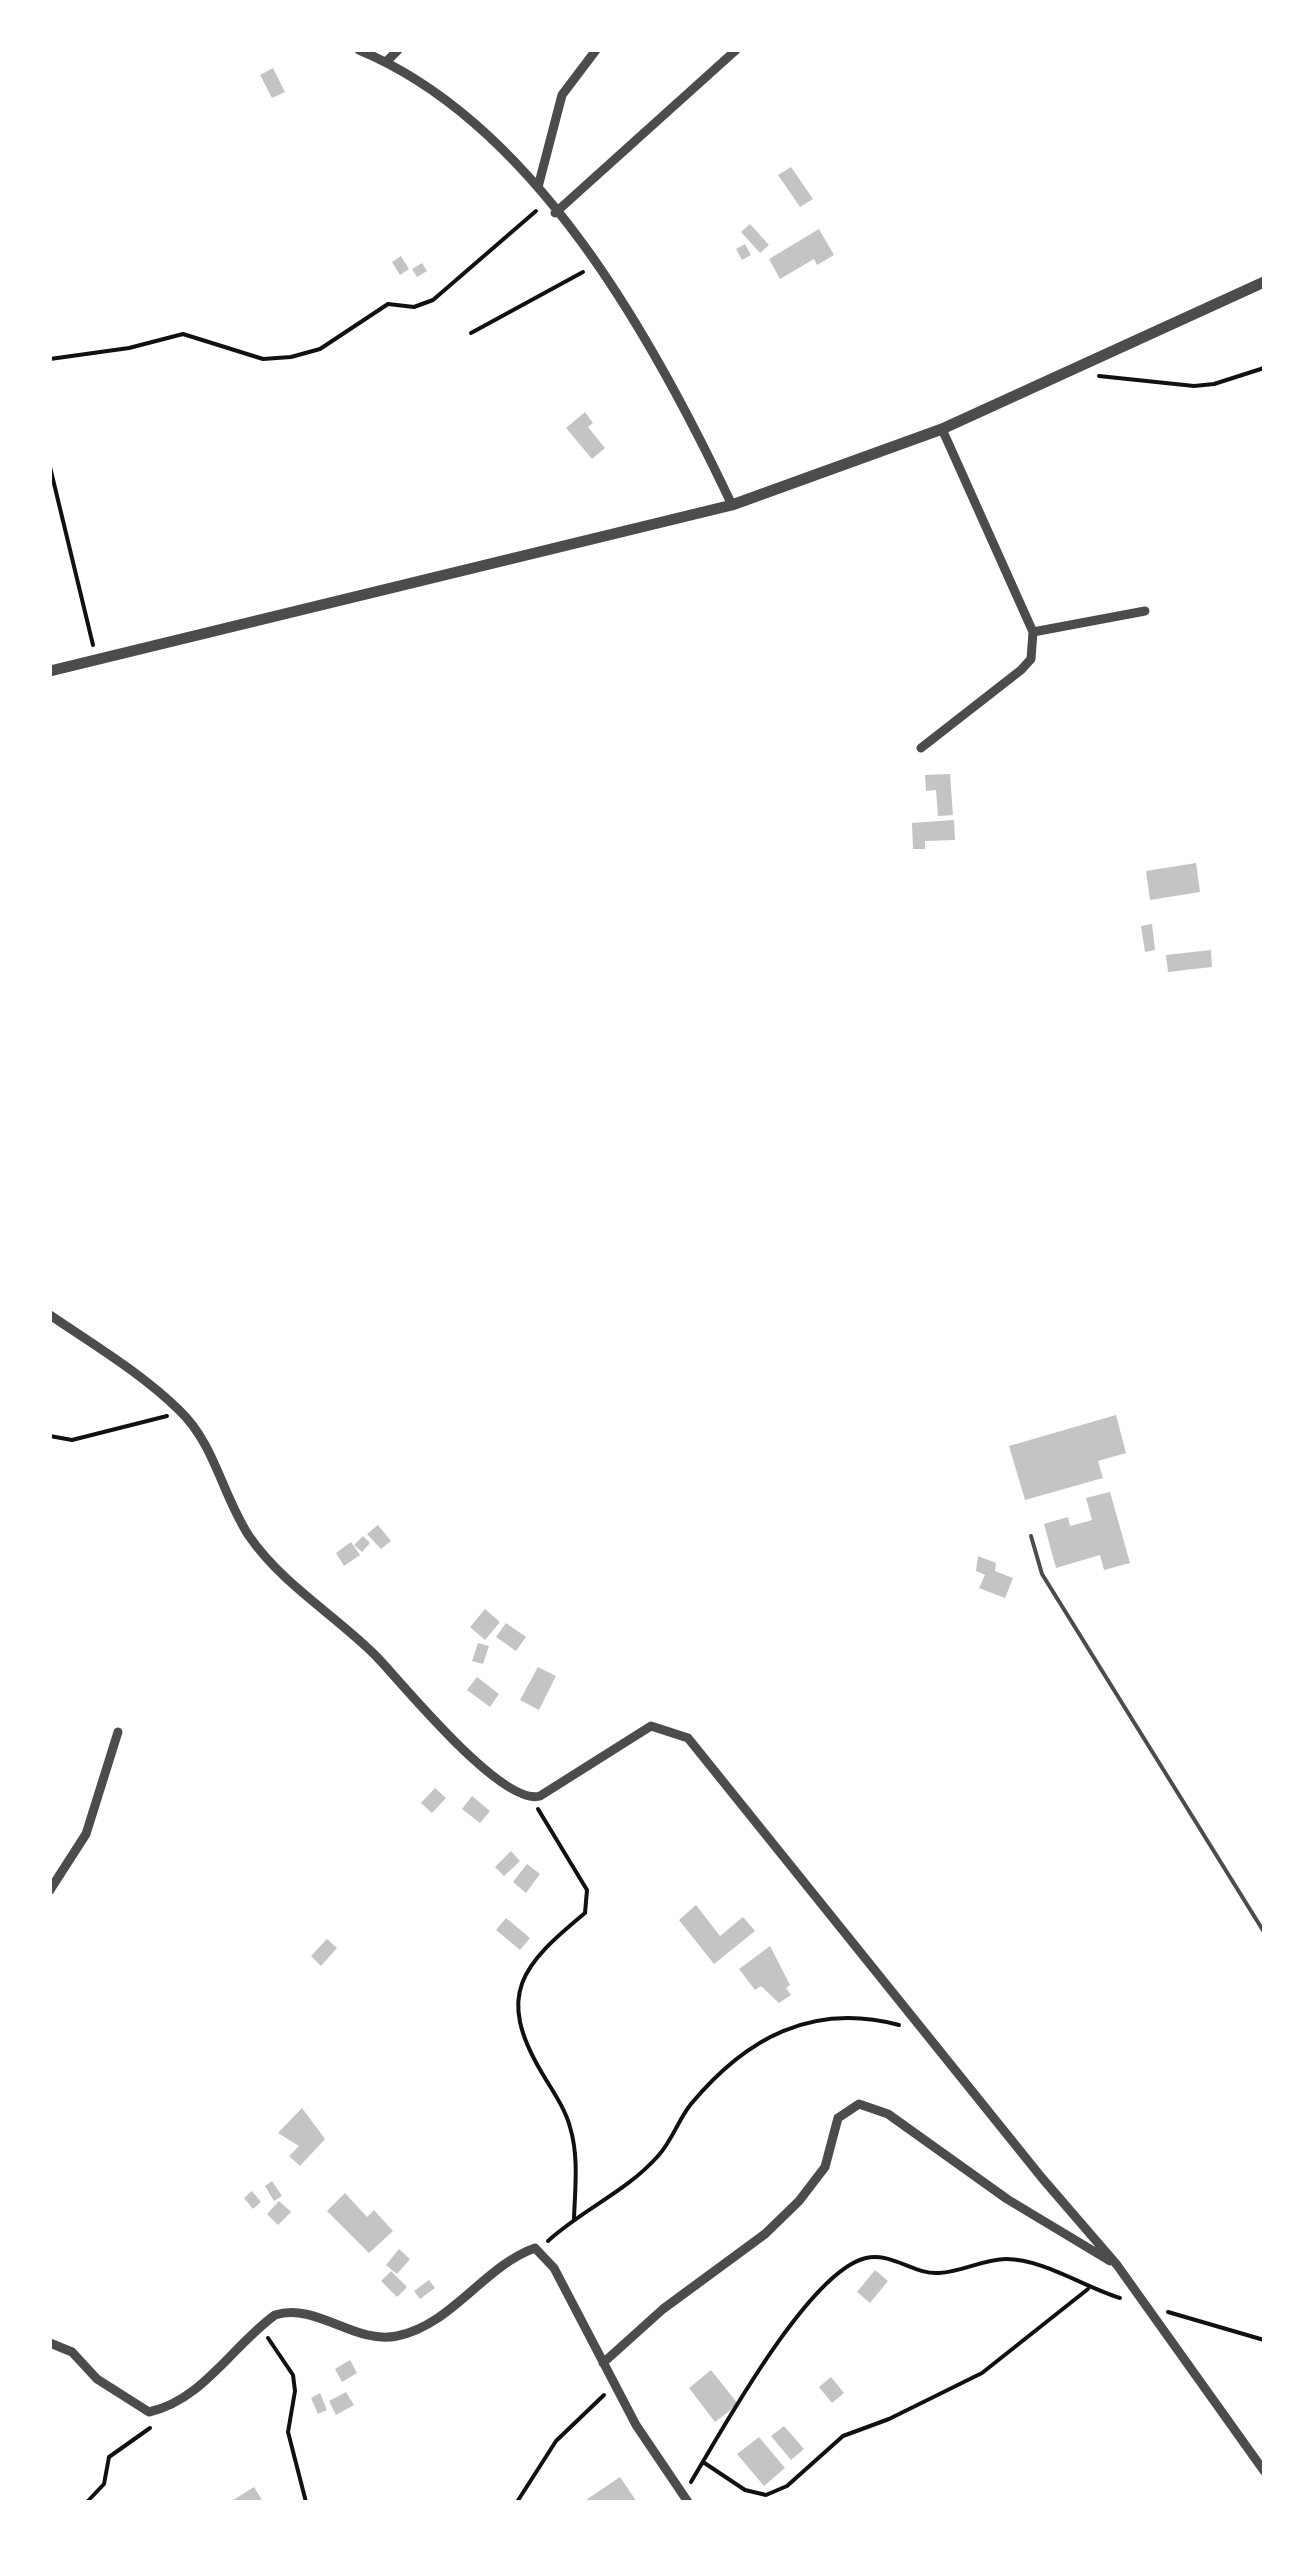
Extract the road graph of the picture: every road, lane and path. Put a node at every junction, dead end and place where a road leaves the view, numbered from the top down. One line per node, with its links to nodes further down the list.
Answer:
1 (359, 50): 5 (street)
2 (398, 50): 5 (street)
3 (596, 50): 6 (street)
4 (736, 50): 8 (street)
5 (387, 62): 6 (street)
6 (538, 186): 7 (street)
7 (547, 200): 8 (street); 12 (path)
8 (556, 214): 9 (street)
9 (596, 266): 11 (path); 17 (street)
10 (1264, 282): 15 (street)
11 (471, 333)
12 (50, 359)
13 (1264, 368): 14 (path)
14 (1096, 375)
15 (942, 429): 17 (street); 19 (street)
16 (50, 467): 20 (path)
17 (732, 505): 20 (street)
18 (1146, 611): 19 (street)
19 (1033, 632): 22 (street)
20 (97, 659): 21 (street)
21 (50, 671)
22 (922, 748)
23 (50, 1315): 24 (street)
24 (182, 1412): 25 (path); 28 (street)
25 (50, 1436)
26 (1031, 1536): 30 (lane)
27 (118, 1732): 29 (street)
28 (533, 1798): 31 (street); 32 (path)
29 (50, 1890)
30 (1264, 1932)
31 (928, 2033): 32 (path); 34 (street)
32 (574, 2219): 33 (path)
33 (539, 2249): 37 (street); 40 (street)
34 (1117, 2265): 36 (street); 40 (street)
35 (1088, 2289): 36 (path); 43 (path); 43 (path)
36 (1146, 2305): 38 (path); 44 (street)
37 (259, 2326): 42 (street); 47 (path)
38 (1264, 2340)
39 (50, 2343): 42 (street)
40 (602, 2363): 41 (street)
41 (615, 2385): 45 (street); 48 (path)
42 (169, 2405): 46 (path)
43 (703, 2462): 45 (path)
44 (1264, 2471)
45 (686, 2498)
46 (87, 2502)
47 (306, 2502)
48 (517, 2502)

